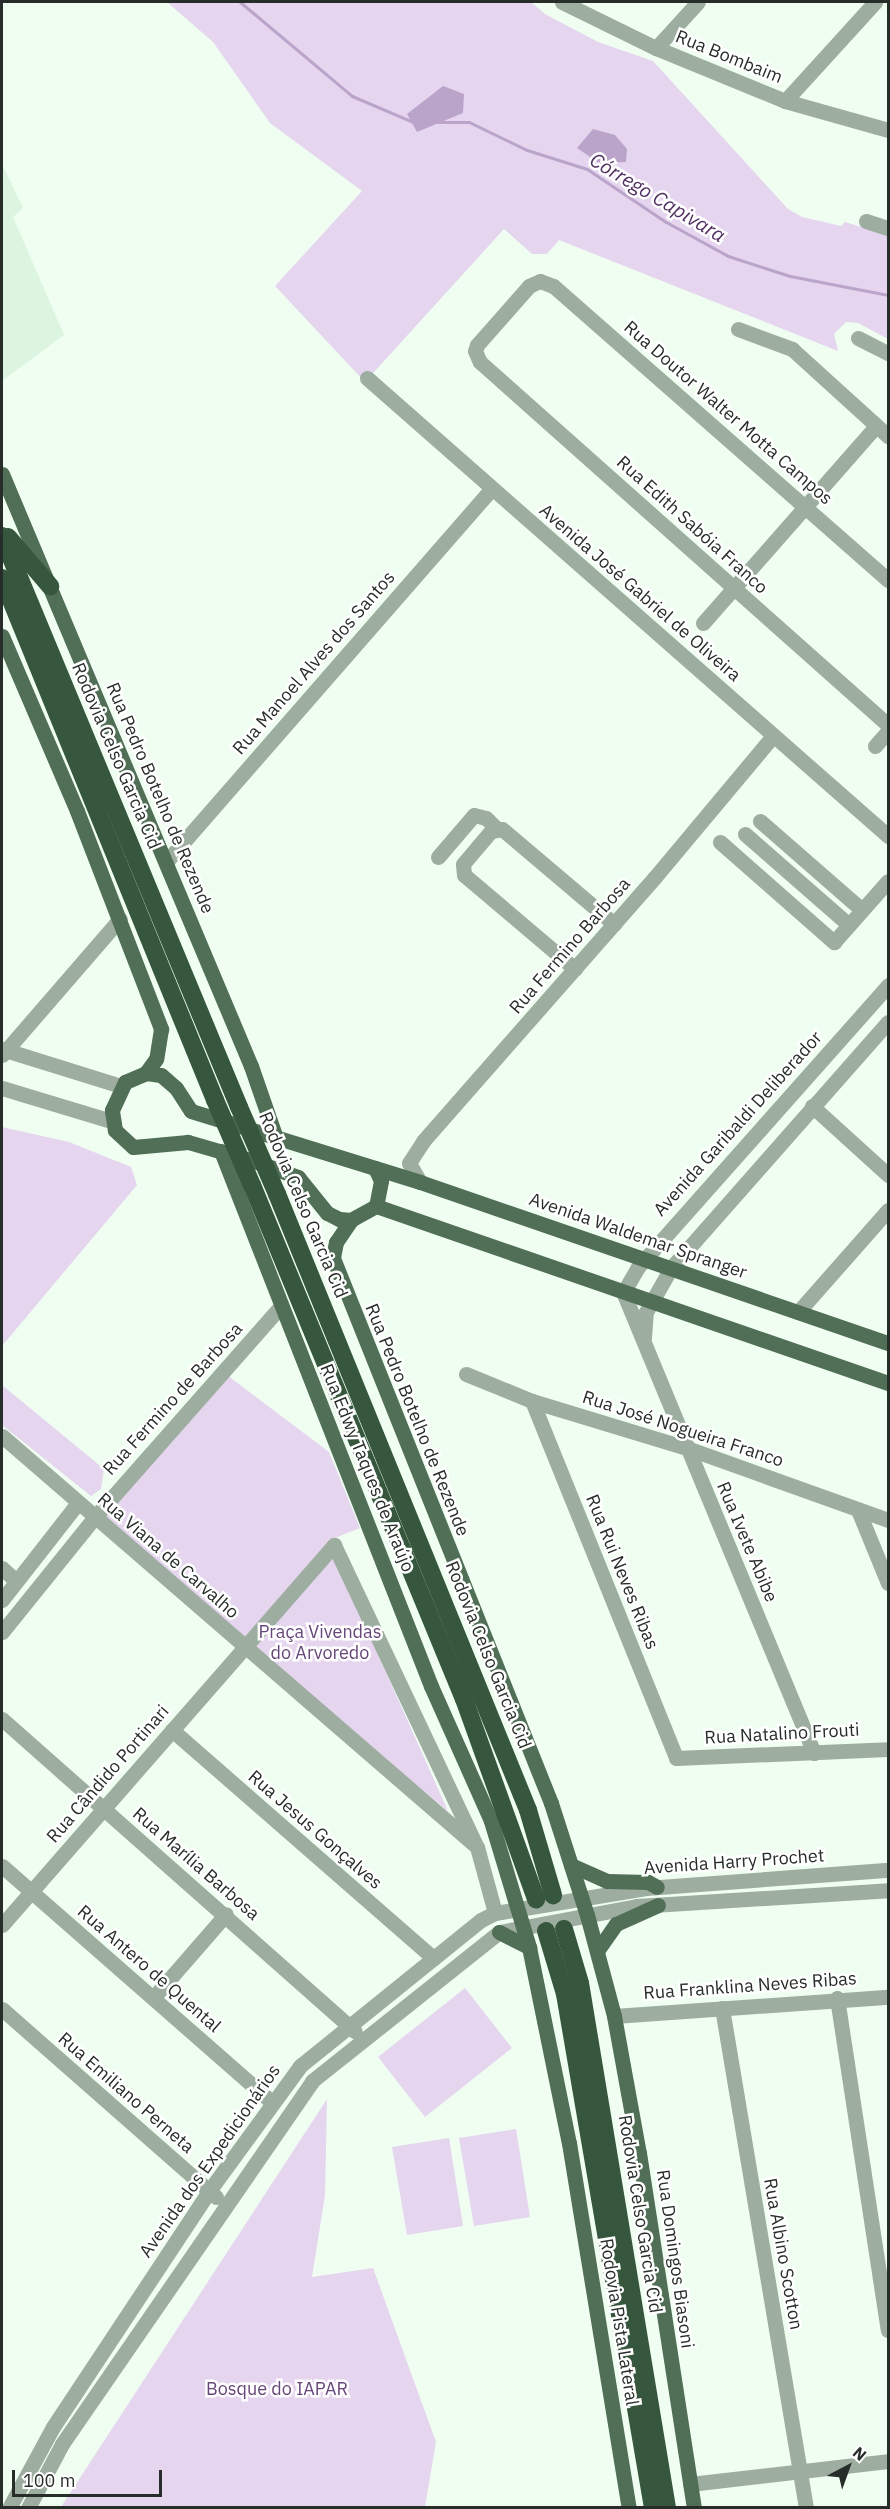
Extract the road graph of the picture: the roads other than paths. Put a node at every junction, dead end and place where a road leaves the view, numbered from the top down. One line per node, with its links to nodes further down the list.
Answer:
1 (562, 2): 4 (street, Rua Bombaim)
2 (698, 2): 4 (street)
3 (874, 2): 5 (street)
4 (656, 48): 5 (street, Rua Bombaim)
5 (785, 100): 6 (street, Rua Bombaim)
6 (888, 130)
7 (866, 221): 8 (street)
8 (888, 228)
9 (540, 281): 18 (street, Rua Doutor Walter Motta Campos); 24 (street, Rua Edith Sabóia Franco)
10 (738, 329): 14 (street)
11 (858, 338): 12 (street)
12 (888, 353)
13 (367, 378): 17 (street, Avenida José Gabriel de Oliveira)
14 (876, 426): 15 (street); 18 (street)
15 (888, 436)
16 (2, 474): 23 (main road, Rua Pedro Botelho de Rezende)
17 (491, 489): 29 (street, Avenida José Gabriel de Oliveira); 37 (street, Rua Manoel Alves dos Santos)
18 (805, 506): 22 (street, Rua Doutor Walter Motta Campos); 24 (street)
19 (2, 529): 23 (highway)
20 (2, 536): 21 (highway, Rodovia Celso Garcia Cid, bridge)
21 (2, 578)
22 (888, 580)
23 (50, 586): 37 (main road, Rua Pedro Botelho de Rezende)
24 (734, 588): 25 (street); 27 (street, Rua Edith Sabóia Franco)
25 (703, 624)
26 (2, 636): 40 (main road)
27 (888, 725)
28 (888, 731): 30 (street)
29 (773, 736): 34 (street, Avenida José Gabriel de Oliveira); 41 (street, Rua Fermino Barbosa)
30 (875, 746)
31 (760, 821): 39 (street)
32 (497, 829): 36 (street); 41 (street); 43 (street)
33 (745, 834): 42 (street)
34 (888, 836)
35 (720, 842): 42 (street)
36 (438, 857)
37 (166, 862): 52 (main road, Rua Pedro Botelho de Rezende)
38 (888, 880): 39 (street)
39 (862, 910): 42 (street)
40 (120, 919): 46 (street); 47 (main road)
41 (614, 924): 43 (street, Rua Fermino Barbosa)
42 (849, 925)
43 (575, 969): 56 (street, Rua Fermino Barbosa)
44 (888, 984): 60 (street, Avenida Garibaldi Deliberador)
45 (888, 1022): 50 (street)
46 (3, 1052): 48 (street)
47 (146, 1073): 48 (main road); 52 (main road, Avenida Waldemar Spranger)
48 (121, 1086): 51 (main road)
49 (2, 1088): 51 (street)
50 (812, 1106): 55 (street); 61 (street)
51 (111, 1120): 53 (main road)
52 (276, 1138): 54 (main road, Avenida Waldemar Spranger)
53 (221, 1151): 59 (main road); 64 (main road, Rua Edwy Taques de Araújo)
54 (375, 1168): 56 (main road, Avenida Waldemar Spranger); 57 (main road)
55 (888, 1175)
56 (420, 1182): 60 (main road, Avenida Waldemar Spranger)
57 (376, 1206): 59 (main road); 62 (main road)
58 (888, 1210): 65 (street)
59 (351, 1220): 90 (main road, Rua Pedro Botelho de Rezende)
60 (644, 1260): 61 (main road, Avenida Waldemar Spranger); 62 (street, Avenida Garibaldi Deliberador)
61 (671, 1268): 63 (street, Rua Ivete Abibe); 65 (main road, Avenida Waldemar Spranger)
62 (623, 1293): 63 (main road); 67 (street, Rua Ivete Abibe)
63 (651, 1302): 67 (street, Rua Ivete Abibe); 69 (main road)
64 (281, 1306): 75 (street, Rua Fermino de Barbosa); 98 (main road, Rua Edwy Taques de Araújo)
65 (798, 1312): 66 (main road, Avenida Waldemar Spranger)
66 (888, 1343)
67 (644, 1346): 72 (street, Rua Ivete Abibe)
68 (465, 1374): 70 (street, Rua José Nogueira Franco)
69 (888, 1383)
70 (532, 1401): 72 (street, Rua José Nogueira Franco); 87 (street, Rua Rui Neves Ribas)
71 (2, 1436): 73 (street, Rua Viana de Carvalho)
72 (687, 1448): 74 (street, Rua José Nogueira Franco); 86 (street, Rua Ivete Abibe)
73 (77, 1504): 75 (street, Rua Viana de Carvalho); 78 (street)
74 (858, 1510): 76 (street, Rua José Nogueira Franco); 79 (street)
75 (94, 1518): 81 (street, Rua Fermino de Barbosa); 82 (street, Rua Viana de Carvalho)
76 (888, 1520)
77 (2, 1568): 78 (street)
78 (15, 1580): 80 (street)
79 (888, 1583)
80 (2, 1600)
81 (2, 1632)
82 (244, 1648): 84 (street, Rua Cândido Portinari); 89 (street, Rua Viana de Carvalho); 89 (street, Rua Cândido Portinari)
83 (2, 1719): 88 (street, Rua Marília Barbosa)
84 (172, 1730): 88 (street, Rua Cândido Portinari); 107 (street, Rua Jesus Gonçalves)
85 (888, 1749): 86 (street, Rua Natalino Frouti)
86 (814, 1753): 87 (street, Rua Natalino Frouti)
87 (676, 1758)
88 (104, 1808): 95 (street, Rua Cândido Portinari); 100 (street, Rua Marília Barbosa)
89 (477, 1847): 99 (street)
90 (572, 1865): 93 (main road); 96 (main road)
91 (2, 1866): 95 (street, Rua Antero de Quental)
92 (888, 1870): 93 (street, Avenida Harry Prochet)
93 (657, 1887): 96 (street, Avenida Harry Prochet); 97 (street)
94 (888, 1890): 97 (street, Avenida Harry Prochet)
95 (31, 1892): 102 (street, Rua Cândido Portinari); 109 (street, Rua Antero de Quental)
96 (582, 1898): 98 (street, Avenida Harry Prochet); 101 (main road)
97 (658, 1905): 101 (street, Avenida Harry Prochet); 106 (main road)
98 (518, 1909): 99 (street, Avenida dos Expedicionários); 103 (main road)
99 (495, 1912): 107 (street, Avenida dos Expedicionários)
100 (226, 1914): 109 (street); 114 (street, Rua Marília Barbosa)
101 (587, 1915): 103 (street, Avenida Harry Prochet); 106 (main road)
102 (2, 1925)
103 (523, 1928): 104 (street, Avenida dos Expedicionários); 105 (main road)
104 (499, 1932): 105 (main road); 115 (street, Avenida dos Expedicionários)
105 (529, 1947): 125 (main road, Rodovia Pista Lateral)
106 (597, 1951): 113 (main road)
107 (433, 1958): 114 (street, Avenida dos Expedicionários)
108 (888, 1996): 110 (street, Rua Franklina Neves Ribas)
109 (153, 1998): 116 (street, Rua Antero de Quental)
110 (837, 1998): 111 (street, Rua Franklina Neves Ribas); 119 (street)
111 (722, 2008): 113 (street, Rua Franklina Neves Ribas); 121 (street, Rua Albino Scotton)
112 (2, 2009): 117 (street, Rua Emiliano Perneta)
113 (614, 2016): 122 (main road, Rua Domingos Biasoni)
114 (348, 2025): 115 (street, Rua Marília Barbosa); 116 (street, Avenida dos Expedicionários)
115 (364, 2039): 118 (street, Avenida dos Expedicionários)
116 (272, 2102): 117 (street, Avenida dos Expedicionários)
117 (209, 2191): 118 (street, Rua Emiliano Perneta); 123 (street, Avenida dos Expedicionários)
118 (225, 2205): 124 (street, Avenida dos Expedicionários)
119 (888, 2330)
120 (888, 2461): 121 (street)
121 (801, 2473): 122 (street); 129 (street, Rua Albino Scotton)
122 (690, 2484): 128 (main road, Rua Domingos Biasoni)
123 (9, 2508)
124 (28, 2508)
125 (629, 2508)
126 (653, 2508): 127 (highway, Rodovia Celso Garcia Cid)
127 (668, 2508)
128 (694, 2508)
129 (806, 2508)

